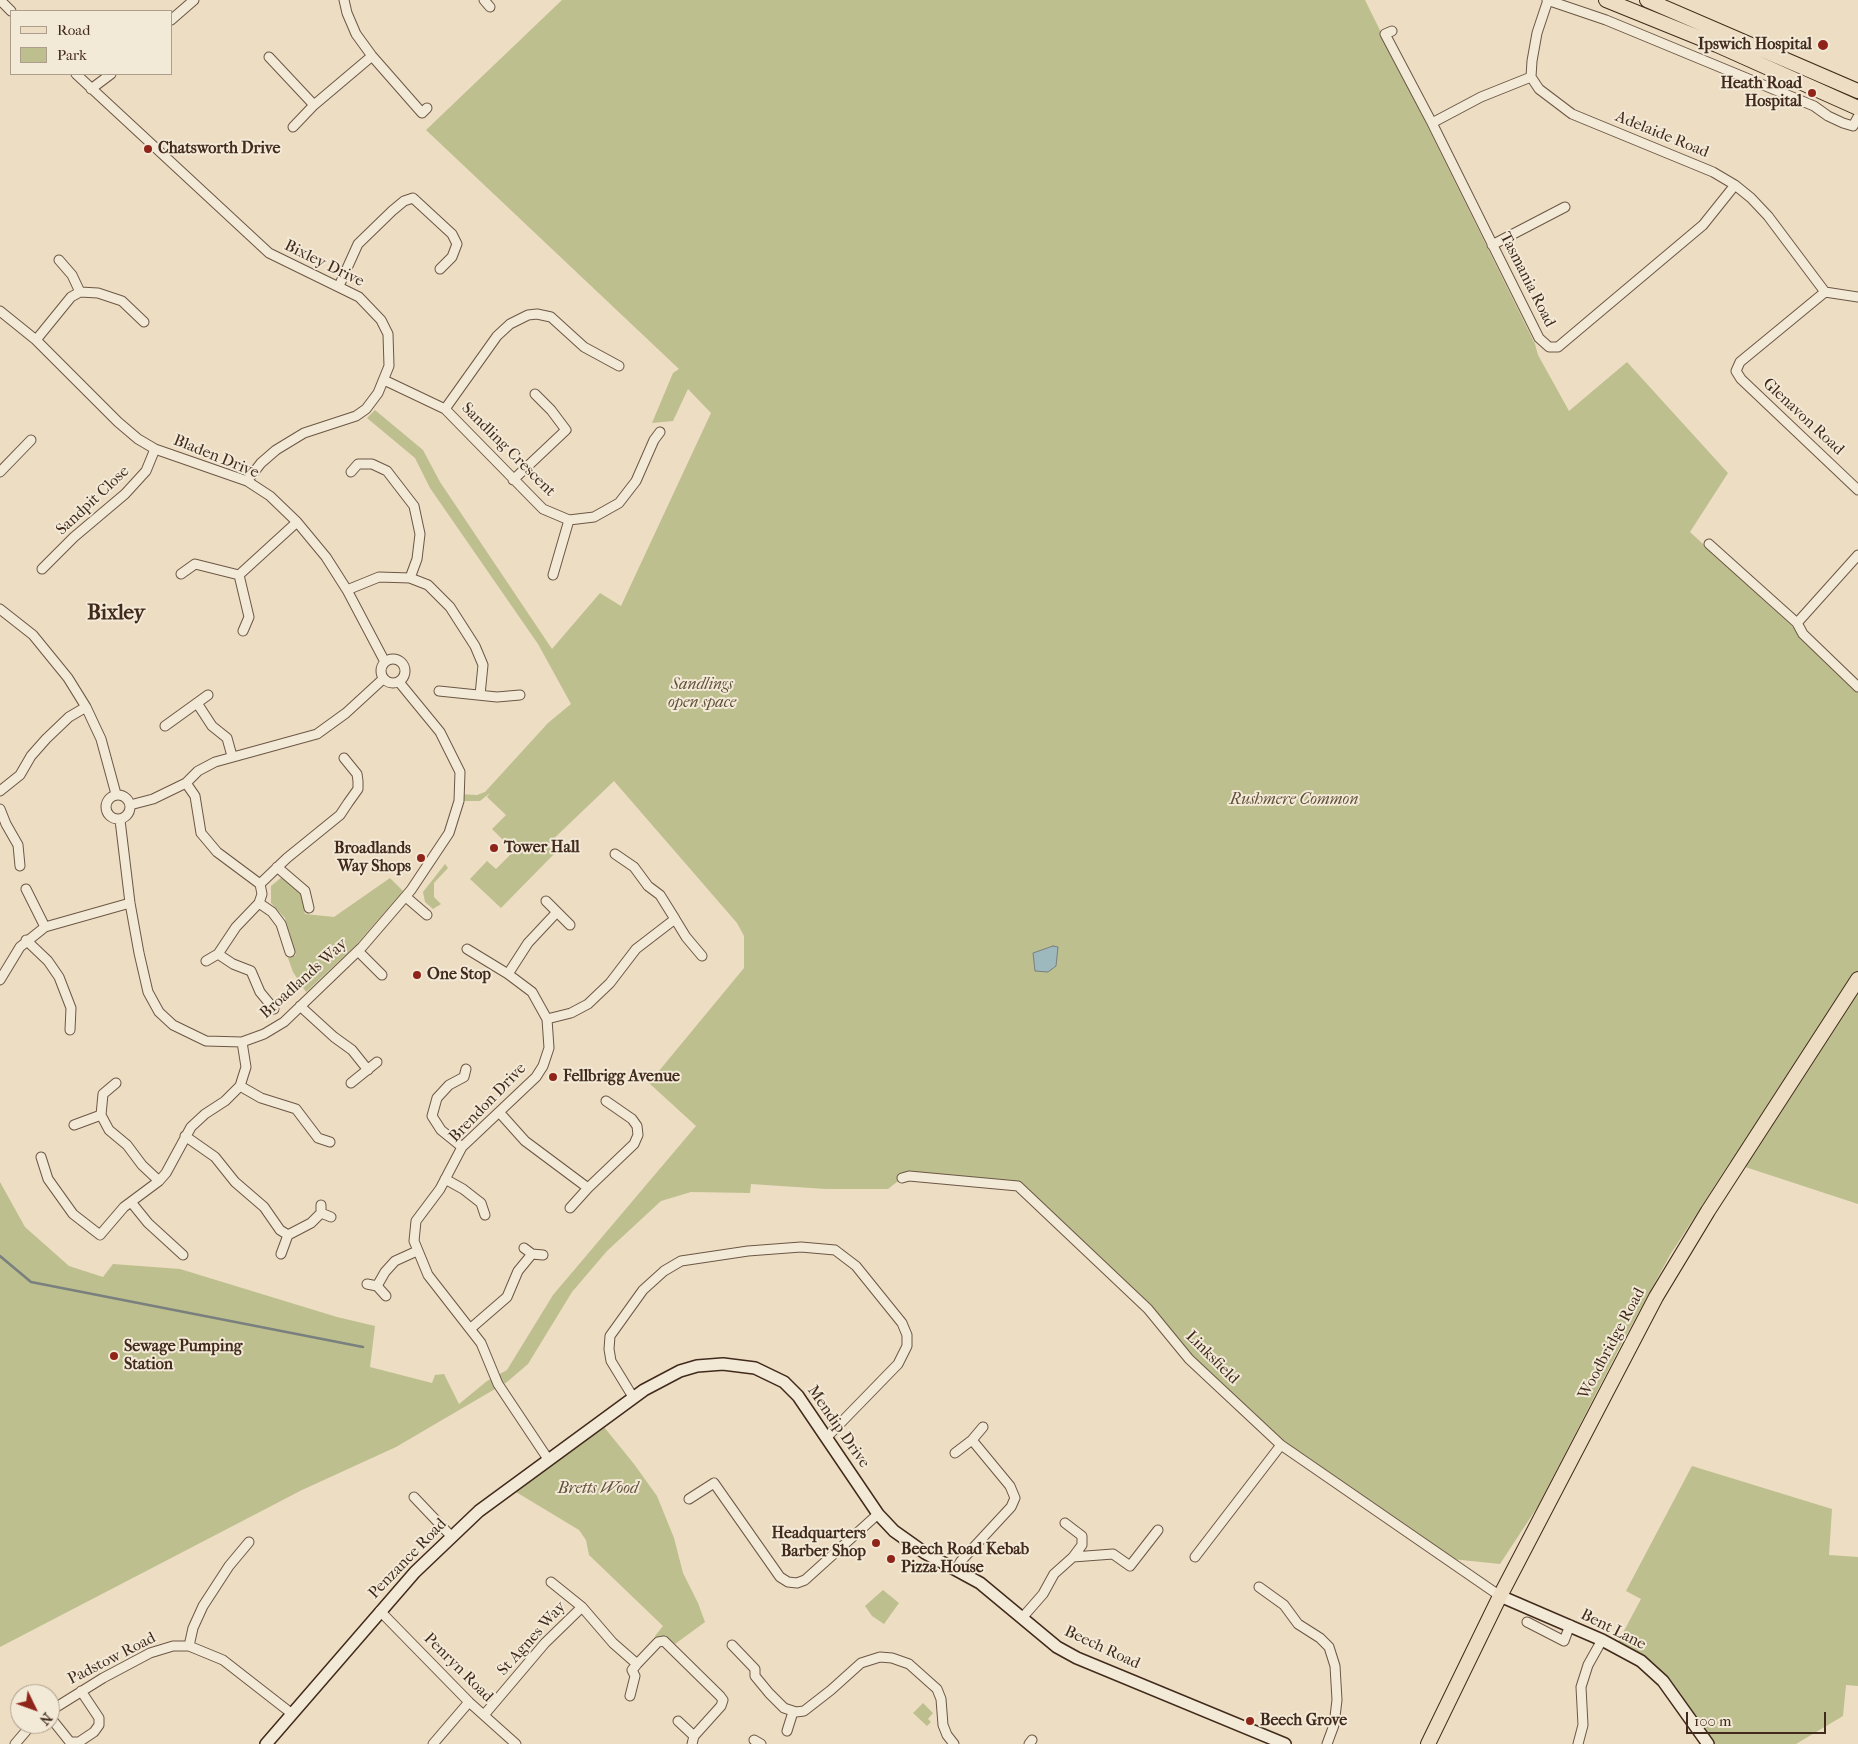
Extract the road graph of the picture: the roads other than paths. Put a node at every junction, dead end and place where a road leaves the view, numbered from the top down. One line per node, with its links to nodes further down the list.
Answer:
1 (0, 0): 7 (street)
2 (344, 0): 10 (street)
3 (1547, 0): 14 (street); 20 (street)
4 (1606, 0): 19 (main road)
5 (1647, 0): 16 (main road)
6 (191, 1): 8 (street)
7 (10, 10)
8 (172, 19)
9 (1392, 31): 21 (street, Tasmania Road)
10 (372, 56): 17 (street); 18 (street)
11 (269, 57): 17 (street)
12 (77, 75): 15 (street, Bixley Drive)
13 (110, 75): 15 (street)
14 (1531, 77): 21 (street); 23 (street, Adelaide Road)
15 (91, 89): 28 (street, Bixley Drive)
16 (1858, 91)
17 (314, 106): 22 (street)
18 (427, 108)
19 (1858, 108)
20 (1858, 118)
21 (1432, 122): 25 (street, Tasmania Road)
22 (293, 127)
23 (1735, 185): 25 (street, Tasmania Road); 30 (street, Adelaide Road)
24 (1565, 207): 25 (street)
25 (1492, 245)
26 (59, 260): 29 (street)
27 (440, 269): 28 (street)
28 (339, 286): 36 (street, Bixley Drive)
29 (80, 292): 33 (street); 34 (street)
30 (1824, 292): 31 (street); 46 (street, Glenavon Road)
31 (1858, 297)
32 (0, 311): 34 (street, Bladen Drive)
33 (144, 322)
34 (36, 340): 41 (street, Bladen Drive)
35 (619, 366): 38 (street)
36 (384, 380): 38 (street, Sandling Crescent); 45 (street, Bixley Drive)
37 (535, 394): 44 (street)
38 (444, 409): 44 (street, Sandling Crescent)
39 (660, 432): 47 (street, Sandling Crescent)
40 (31, 440): 42 (street)
41 (155, 449): 45 (street, Bladen Drive); 51 (street, Sandpit Close)
42 (0, 472)
43 (351, 472): 55 (street)
44 (513, 480): 47 (street, Sandling Crescent)
45 (247, 481): 48 (street, Bladen Drive)
46 (1858, 490)
47 (569, 520): 54 (street)
48 (297, 522): 53 (street); 56 (street, Bladen Drive)
49 (1709, 544): 58 (street)
50 (1858, 555): 58 (street)
51 (42, 569)
52 (181, 574): 53 (street)
53 (239, 575): 59 (street)
54 (553, 575)
55 (410, 578): 56 (street); 66 (street)
56 (347, 590): 60 (street, Bladen Drive)
57 (0, 609): 69 (street)
58 (1797, 623): 63 (street)
59 (243, 631)
60 (385, 662): 61 (street); 62 (street)
61 (383, 679): 62 (street); 71 (street)
62 (399, 682): 84 (street, Broadlands Way)
63 (1858, 687)
64 (439, 691): 66 (street)
65 (208, 695): 68 (street)
66 (480, 695): 67 (street)
67 (520, 695)
68 (197, 703): 70 (street); 71 (street)
69 (86, 707): 74 (street); 75 (street)
70 (165, 726)
71 (232, 756): 73 (street)
72 (344, 758): 81 (street)
73 (186, 783): 76 (street); 82 (street)
74 (0, 791)
75 (116, 794): 76 (street); 78 (street)
76 (130, 805): 78 (street)
77 (0, 809): 80 (street)
78 (120, 820): 86 (street, Broadlands Way)
79 (615, 854): 91 (street)
80 (20, 866)
81 (277, 867): 82 (street); 88 (street)
82 (260, 884): 87 (street)
83 (26, 889): 93 (street)
84 (406, 897): 90 (street); 98 (street, Broadlands Way)
85 (546, 901): 89 (street)
86 (130, 903): 93 (street); 111 (street, Broadlands Way)
87 (259, 903): 99 (street); 100 (street)
88 (309, 908)
89 (557, 912): 92 (street); 103 (street)
90 (427, 915)
91 (675, 919): 96 (street); 109 (street)
92 (570, 925)
93 (45, 927): 95 (street)
94 (701, 938): 96 (street)
95 (26, 940): 106 (street); 110 (street)
96 (694, 945): 101 (street)
97 (467, 949): 103 (street, Brendon Drive)
98 (358, 951): 104 (street); 107 (street, Broadlands Way)
99 (290, 952)
100 (218, 954): 102 (street); 108 (street)
101 (702, 956)
102 (206, 961)
103 (508, 974): 109 (street, Brendon Drive)
104 (382, 975)
105 (1858, 979): 167 (main road, Woodbridge Road)
106 (0, 980)
107 (300, 1006): 111 (street, Broadlands Way); 114 (street)
108 (274, 1009)
109 (547, 1019): 121 (street, Brendon Drive)
110 (70, 1030)
111 (242, 1042): 118 (street)
112 (377, 1062): 114 (street)
113 (466, 1069): 115 (street)
114 (368, 1070): 117 (street)
115 (460, 1080): 119 (street); 126 (street)
116 (116, 1083): 122 (street)
117 (351, 1083)
118 (240, 1086): 124 (street); 125 (street)
119 (466, 1088)
120 (609, 1092): 131 (street)
121 (499, 1112): 126 (street, Brendon Drive); 131 (street)
122 (101, 1115): 123 (street); 130 (street)
123 (74, 1124)
124 (185, 1136): 130 (street); 136 (street)
125 (330, 1142)
126 (462, 1146): 129 (street, Brendon Drive)
127 (41, 1157): 132 (street)
128 (902, 1178): 152 (street, Linksfield)
129 (445, 1179): 134 (street); 138 (street, Brendon Drive)
130 (159, 1182): 132 (street)
131 (588, 1188): 133 (street)
132 (132, 1202): 141 (street)
133 (570, 1208)
134 (485, 1215)
135 (331, 1218): 136 (street)
136 (288, 1236): 139 (street)
137 (524, 1248): 140 (street)
138 (417, 1251): 144 (street); 146 (street, Brendon Drive)
139 (281, 1254)
140 (532, 1254): 142 (street); 146 (street)
141 (183, 1255)
142 (543, 1255)
143 (367, 1284): 144 (street)
144 (377, 1286): 145 (street)
145 (386, 1296)
146 (470, 1328): 154 (street, Brendon Drive)
147 (633, 1397): 148 (street, Mendip Drive); 150 (street, Mendip Drive); 150 (street)
148 (598, 1423): 154 (street, Penzance Road)
149 (983, 1427): 151 (street)
150 (826, 1438): 157 (street, Mendip Drive)
151 (972, 1440): 153 (street); 164 (street)
152 (1281, 1445): 163 (street); 167 (street, Linksfield)
153 (955, 1453)
154 (548, 1459): 160 (street, Penzance Road)
155 (414, 1497): 160 (street)
156 (689, 1499): 157 (street)
157 (878, 1514): 164 (street, Beech Road)
158 (1065, 1522): 162 (street)
159 (1158, 1530): 162 (street)
160 (451, 1536): 169 (street, Penzance Road)
161 (249, 1542): 175 (street)
162 (1073, 1557): 170 (street)
163 (1195, 1557)
164 (956, 1569): 170 (street, Beech Road)
165 (551, 1582): 168 (street, St Agnes Way)
166 (1259, 1587): 195 (street)
167 (1500, 1596): 172 (street, Bent Lane); 196 (main road, Woodbridge Road)
168 (582, 1607): 176 (street, St Agnes Way); 183 (street, St Agnes Way)
169 (380, 1611): 179 (street, Penryn Road); 182 (street, Penzance Road)
170 (1022, 1618): 194 (street, Beech Road)
171 (1528, 1622): 172 (street)
172 (1570, 1626): 173 (street, Bent Lane)
173 (1602, 1640): 197 (street); 198 (street, Bent Lane)
174 (732, 1645): 181 (street)
175 (189, 1646): 177 (street, Padstow Road); 182 (street, Padstow Road)
176 (637, 1664): 178 (street); 188 (street)
177 (81, 1691): 180 (street, Padstow Road); 185 (street)
178 (630, 1696)
179 (469, 1702): 183 (street, Penryn Road); 191 (street)
180 (60, 1705)
181 (793, 1712): 186 (street); 193 (street)
182 (291, 1713): 190 (street, Penzance Road)
183 (484, 1715): 192 (street, Penryn Road)
184 (678, 1721): 188 (street)
185 (60, 1730)
186 (787, 1731)
187 (23, 1734): 189 (street)
188 (693, 1740)
189 (14, 1744)
190 (266, 1744)
191 (433, 1744)
192 (516, 1744)
193 (954, 1744)
194 (1285, 1744)
195 (1327, 1744)
196 (1428, 1744)
197 (1578, 1744)
198 (1708, 1744)

